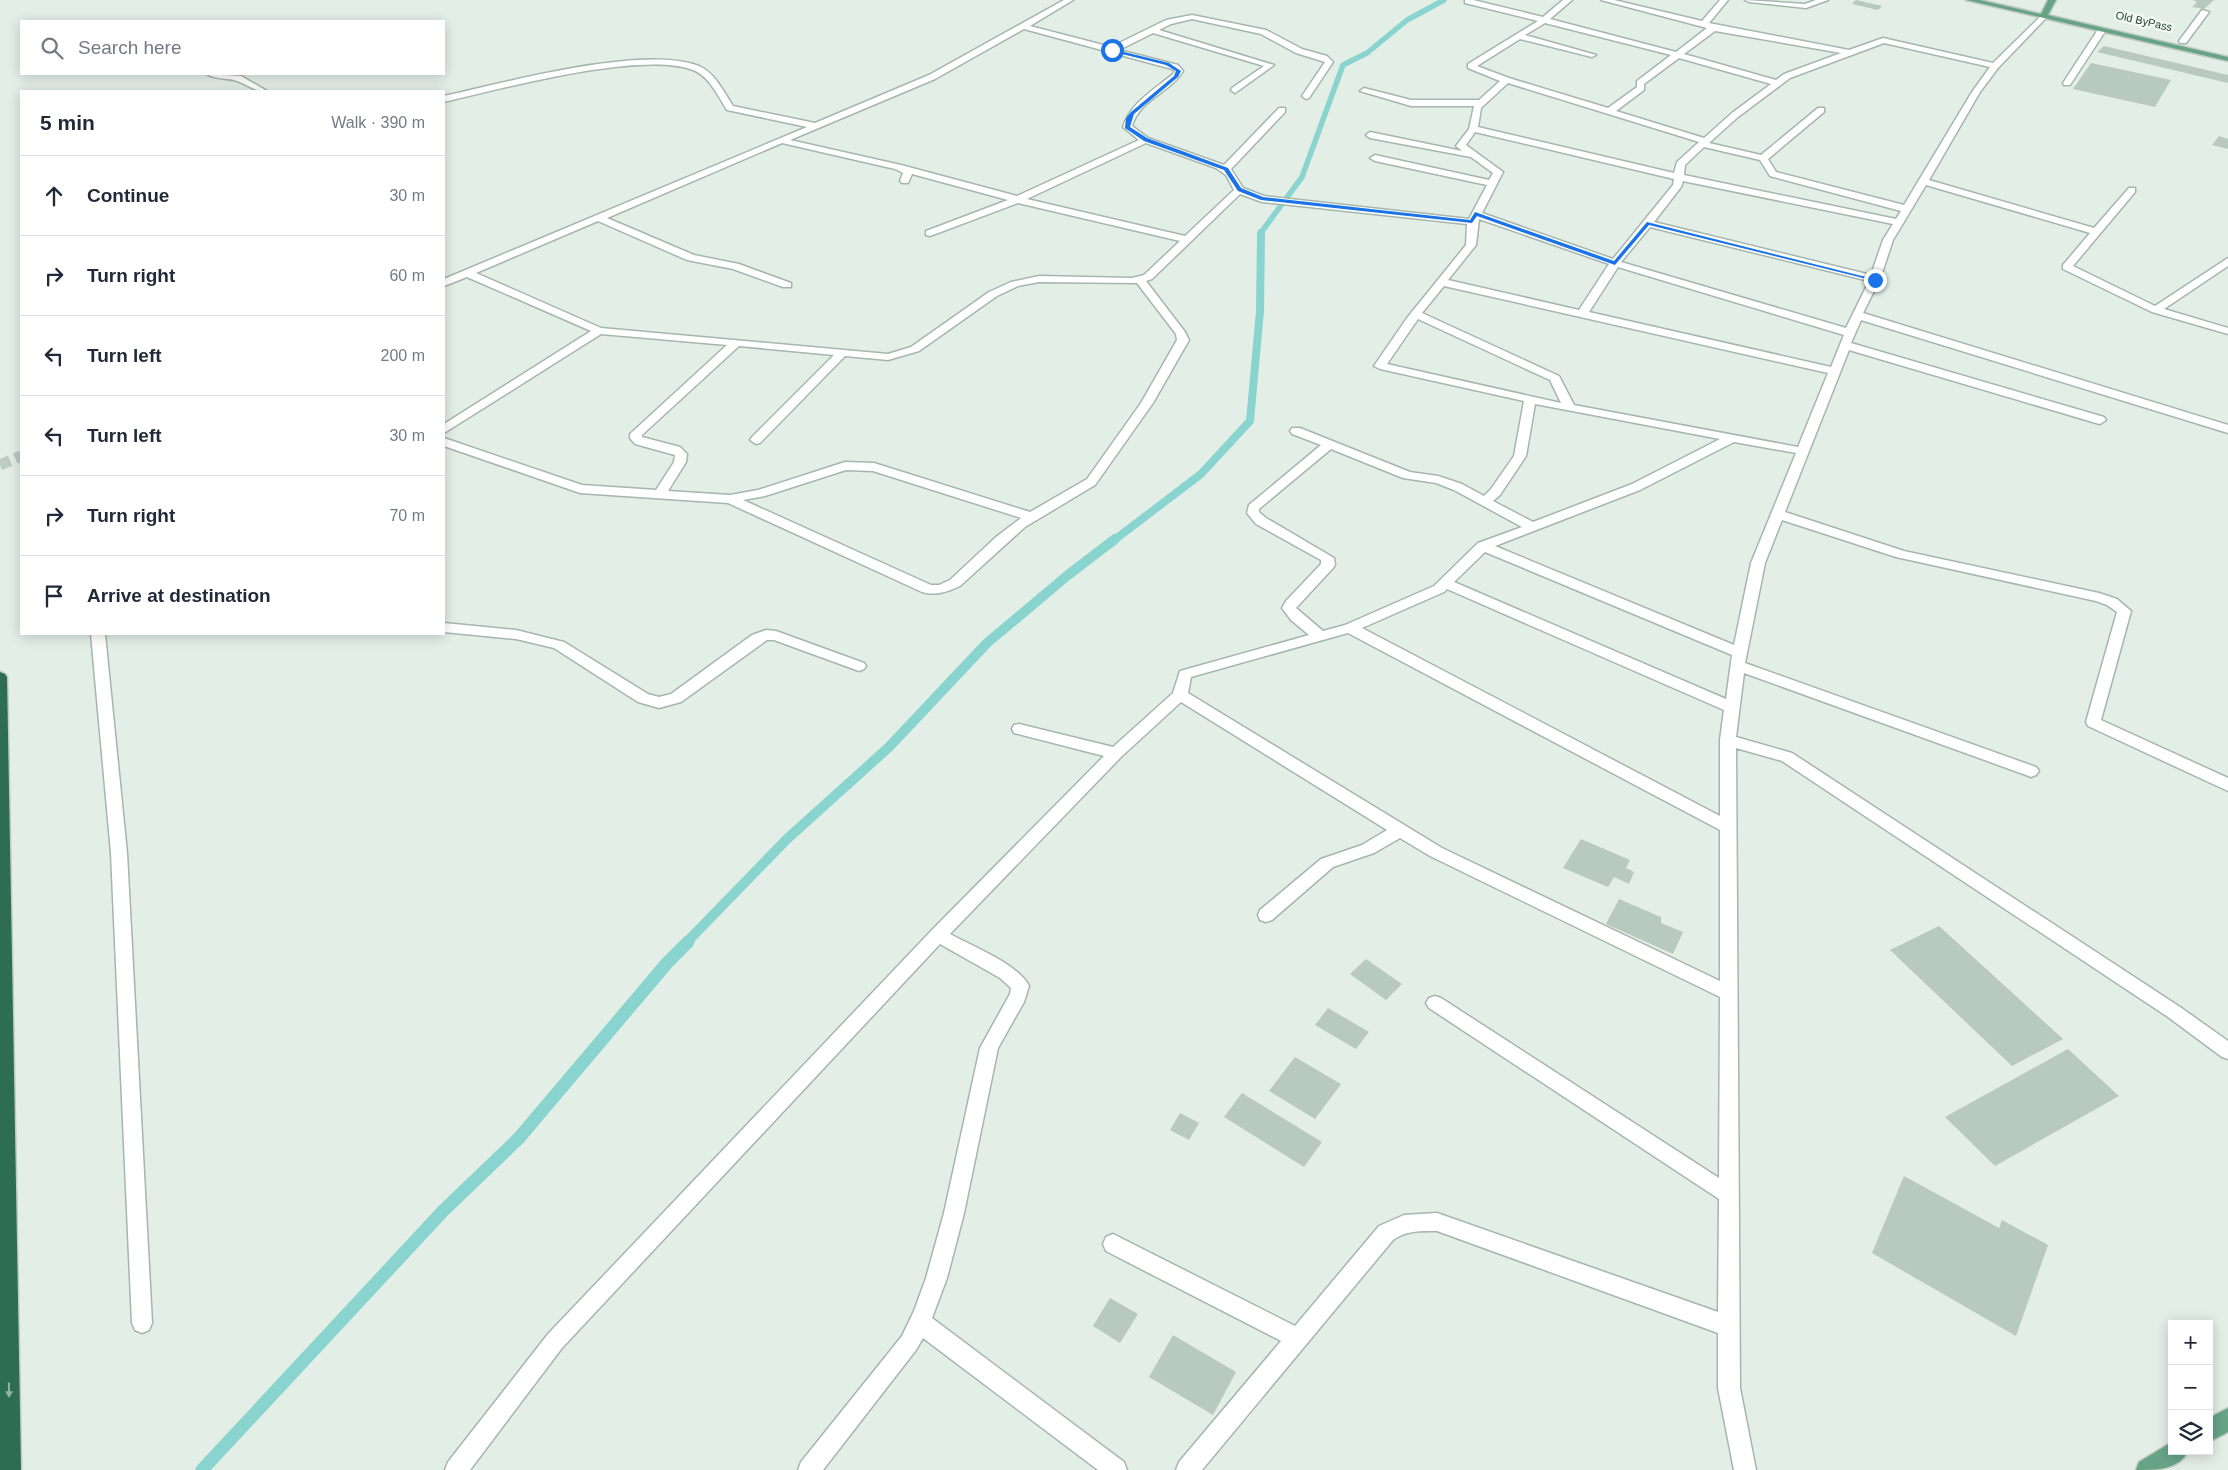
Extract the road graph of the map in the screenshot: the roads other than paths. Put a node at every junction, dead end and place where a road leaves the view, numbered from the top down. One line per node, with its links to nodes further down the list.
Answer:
1 (1069, 0): 15 (street)
2 (1568, 0): 13 (street)
3 (1605, 0): 14 (street)
4 (1724, 0): 14 (street)
5 (1750, 0): 6 (street)
6 (1824, 0)
7 (1970, 0): 12 (main road)
8 (1997, 0): 12 (main road, Old ByPass)
9 (2052, 0): 12 (main road)
10 (1468, 1): 13 (street)
11 (2206, 12): 20 (street)
12 (2046, 13): 18 (main road); 20 (main road, Old ByPass); 27 (street)
13 (1544, 20): 19 (street); 25 (street)
14 (1704, 24): 16 (street)
15 (1022, 26): 21 (street); 41 (street)
16 (1713, 28): 22 (street); 25 (street)
17 (1152, 30): 21 (street); 33 (street); 35 (street)
18 (2102, 30): 26 (main road); 31 (street)
19 (1518, 36): 24 (street); 29 (street)
20 (2183, 41): 23 (main road, Old ByPass)
21 (1112, 50): 45 (street)
22 (1850, 52): 27 (street); 30 (street)
23 (2228, 52)
24 (1592, 55)
25 (1680, 55): 30 (street); 39 (street)
26 (2228, 59)
27 (1995, 66): 54 (street)
28 (218, 75): 32 (street)
29 (1506, 80): 37 (street); 39 (street)
30 (1778, 83): 46 (street)
31 (2067, 83)
32 (261, 90)
33 (1235, 90)
34 (1364, 91): 37 (street)
35 (1306, 96)
36 (445, 99): 41 (street)
37 (1481, 104): 42 (street)
38 (1282, 110): 51 (street)
39 (1611, 110): 46 (street)
40 (1821, 110): 49 (street)
41 (817, 126): 44 (street)
42 (1473, 130): 47 (street); 52 (street)
43 (1370, 135): 47 (street)
44 (783, 140): 50 (street); 60 (street)
45 (1145, 140): 51 (street); 58 (street)
46 (1705, 142): 49 (street); 52 (street)
47 (1476, 157): 55 (street)
48 (1375, 158): 55 (street)
49 (1763, 158): 59 (street)
50 (904, 169): 53 (street); 58 (street)
51 (1226, 169): 56 (street)
52 (1679, 177): 59 (street); 62 (street)
53 (905, 180)
54 (1923, 181): 59 (street); 63 (street)
55 (1492, 183): 61 (street)
56 (1239, 190): 61 (street); 65 (street)
57 (2132, 190): 63 (street)
58 (1019, 200): 64 (street); 65 (street)
59 (1902, 216): 70 (street)
60 (599, 218): 68 (street); 73 (street)
61 (1474, 218): 67 (street); 71 (street)
62 (1647, 223): 67 (street); 70 (street)
63 (2096, 232): 74 (street)
64 (930, 233)
65 (1188, 240): 69 (street)
66 (2228, 262): 74 (street)
67 (1615, 263): 76 (street); 80 (street)
68 (467, 273): 72 (street); 79 (street)
69 (1140, 280): 82 (street); 99 (street)
70 (1875, 280): 77 (street)
71 (1441, 282): 75 (street); 76 (street)
72 (445, 283)
73 (787, 285)
74 (2156, 310): 78 (street)
75 (1416, 314): 84 (street); 85 (street)
76 (1582, 314): 83 (street)
77 (1858, 315): 80 (street); 88 (street)
78 (2228, 330)
79 (599, 331): 81 (street); 87 (street)
80 (1848, 339): 83 (street); 86 (street)
81 (736, 342): 82 (street); 95 (street)
82 (841, 354): 91 (street)
83 (1834, 371): 94 (street)
84 (1530, 400): 85 (street); 97 (street)
85 (1569, 408): 90 (street)
86 (2100, 420)
87 (445, 428)
88 (2228, 429)
89 (1296, 431): 93 (street)
90 (1732, 438): 94 (street); 100 (street)
91 (756, 440)
92 (445, 442): 95 (street)
93 (1330, 444): 97 (street); 106 (street)
94 (1803, 451): 98 (street)
95 (660, 494): 96 (street)
96 (730, 499): 99 (street); 99 (street)
97 (1485, 501): 100 (street)
98 (1777, 514): 107 (street); 116 (street)
99 (1032, 517)
100 (1532, 527): 101 (street)
101 (1483, 546): 102 (street); 107 (street)
102 (1446, 583): 104 (street); 111 (street)
103 (445, 627): 108 (street)
104 (1350, 628): 106 (street); 117 (street)
105 (100, 635): 126 (street)
106 (1320, 636): 110 (street)
107 (1739, 659): 111 (street); 115 (street)
108 (859, 666)
109 (0, 677): 133 (highway, one-way to 133)
110 (1180, 695): 114 (street); 118 (street)
111 (1732, 707): 113 (street)
112 (1019, 728): 114 (street)
113 (1728, 740): 117 (street); 123 (street)
114 (1116, 753): 120 (street)
115 (2031, 771)
116 (2228, 786)
117 (1728, 827): 121 (street)
118 (1400, 830): 119 (street); 121 (street)
119 (1266, 916)
120 (938, 935): 127 (street); 134 (street)
121 (1728, 993): 124 (street)
122 (1435, 1003): 124 (street)
123 (2228, 1051)
124 (1729, 1195): 128 (street)
125 (1113, 1244): 129 (street)
126 (142, 1323)
127 (921, 1323): 135 (street); 136 (street)
128 (1729, 1326): 129 (street); 138 (street)
129 (1297, 1338): 137 (street)
130 (2228, 1419): 131 (main road)
131 (2213, 1428)
132 (2171, 1455): 139 (main road)
133 (10, 1470)
134 (456, 1470)
135 (809, 1470)
136 (1116, 1470)
137 (1186, 1470)
138 (1745, 1470)
139 (2147, 1470)

